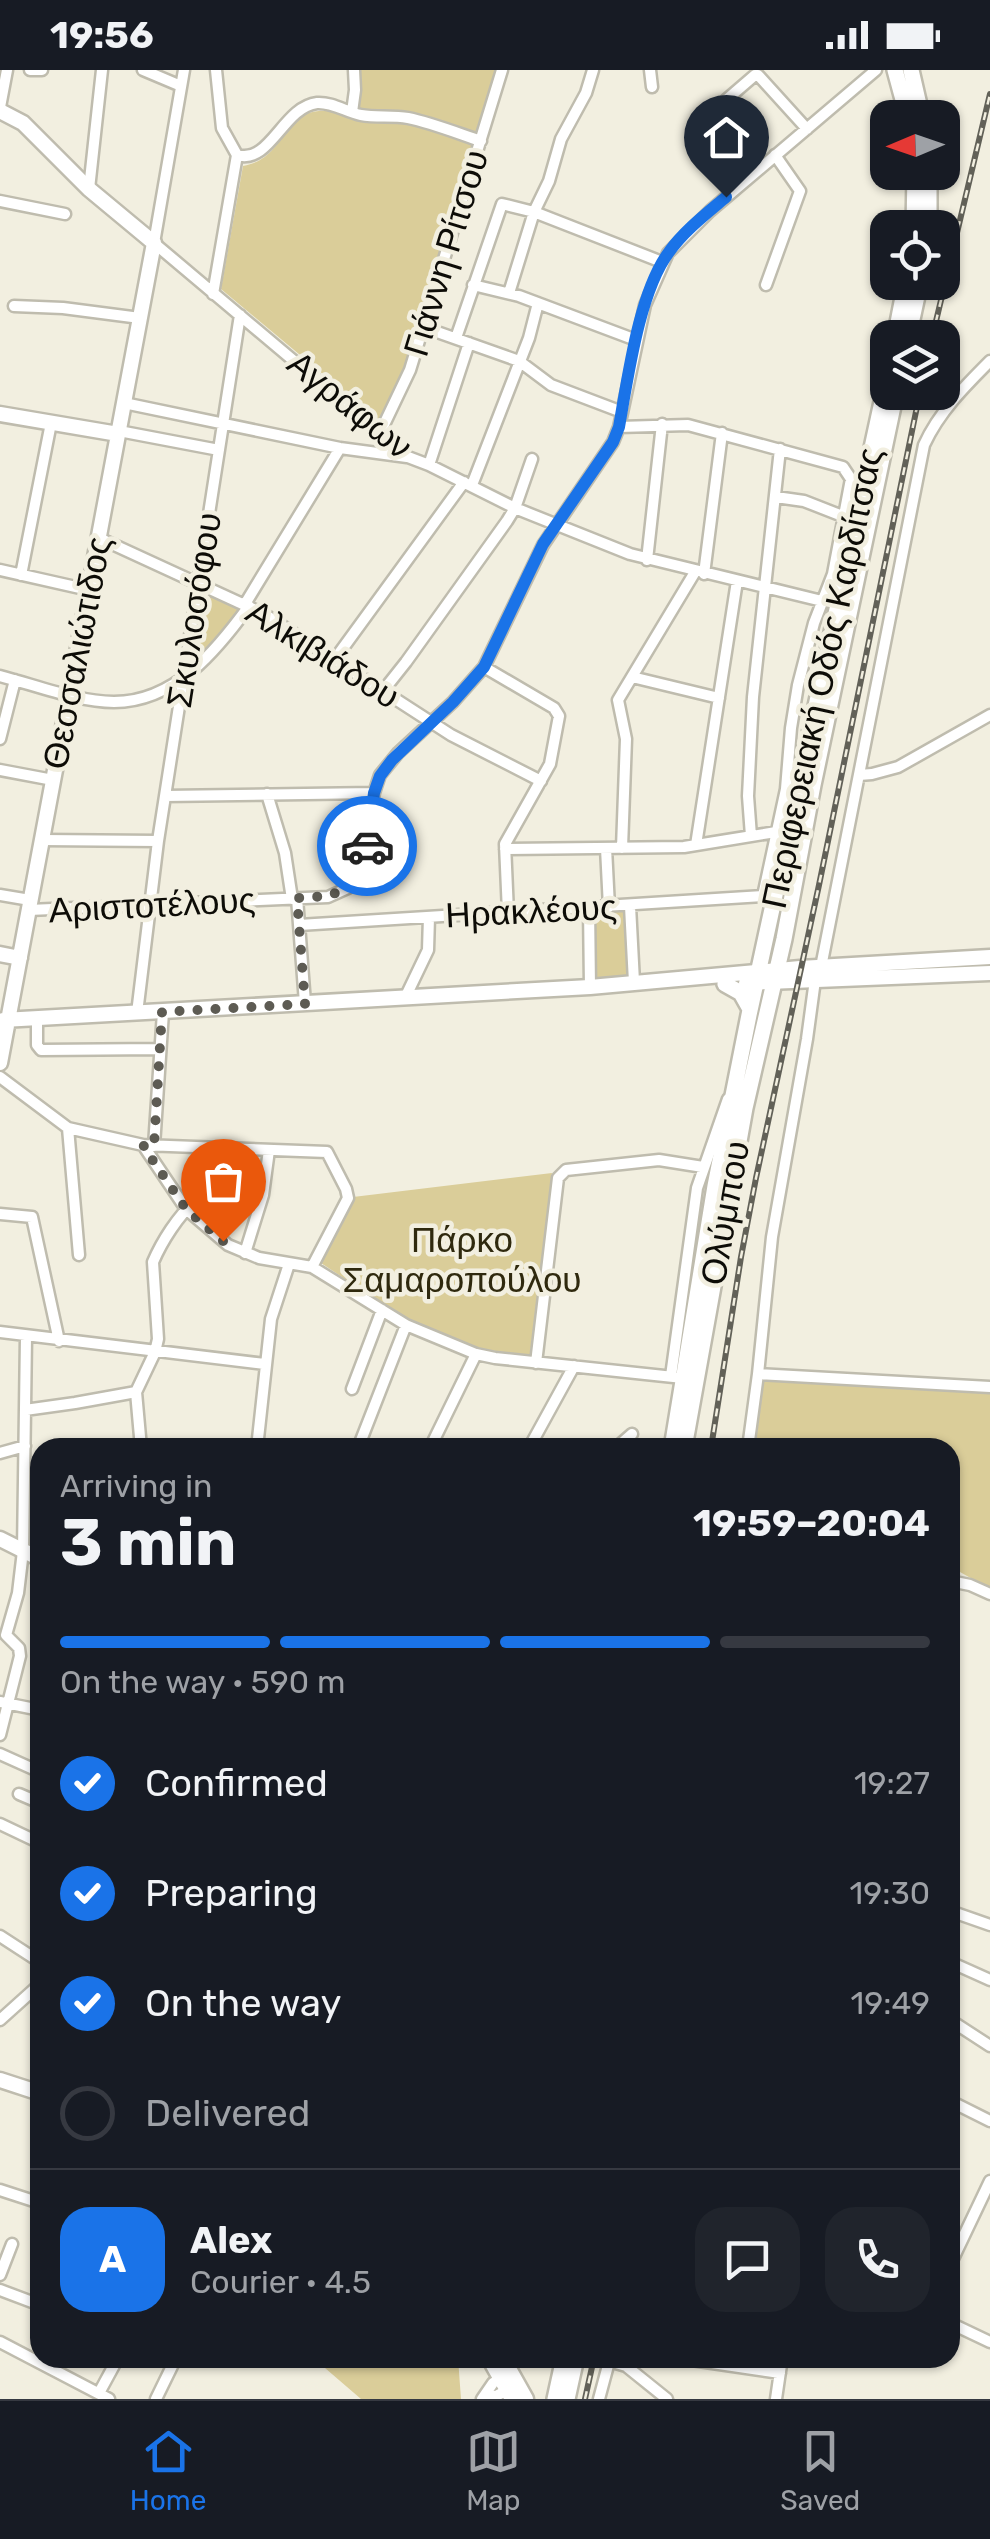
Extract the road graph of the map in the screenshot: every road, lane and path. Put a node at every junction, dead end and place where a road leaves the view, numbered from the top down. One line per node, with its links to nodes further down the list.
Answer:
1 (7, 70): 20 (street)
2 (30, 70): 3 (street)
3 (42, 70)
4 (102, 70): 26 (street)
5 (143, 70): 15 (street)
6 (184, 70): 15 (street)
7 (216, 70): 24 (street)
8 (354, 70): 21 (street)
9 (502, 70): 23 (street, Γιάννη Ρίτσου)
10 (593, 70): 28 (street)
11 (650, 70): 16 (street)
12 (876, 70): 22 (street, Αριστοτέλους)
13 (895, 70): 18 (main road)
14 (911, 70): 19 (main road)
15 (181, 86): 30 (street)
16 (652, 86)
17 (726, 100): 22 (street)
18 (903, 100)
19 (918, 100)
20 (0, 109): 26 (main road, Αγράφων)
21 (352, 112): 23 (street); 24 (street)
22 (807, 128): 25 (street, Αριστοτέλους)
23 (482, 141): 40 (street, Γιάννη Ρίτσου)
24 (238, 155): 35 (street)
25 (775, 156): 31 (street, Αριστοτέλους); 33 (street)
26 (89, 189): 30 (main road, Αγράφων)
27 (0, 201): 29 (street)
28 (534, 212): 31 (street); 32 (street); 34 (street)
29 (65, 214)
30 (154, 243): 35 (street, Αγράφων); 39 (main road, Θεσσαλιώτιδος)
31 (662, 262): 42 (street, Αριστοτέλους)
32 (474, 285): 34 (street); 41 (street)
33 (766, 285)
34 (509, 293): 36 (street)
35 (213, 294): 38 (street, Αγράφων)
36 (538, 303): 42 (street); 44 (street)
37 (14, 306): 39 (street)
38 (240, 315): 53 (street, Σκυλοσόφου); 56 (street, Αγράφων)
39 (140, 318): 46 (main road, Θεσσαλιώτιδος)
40 (423, 327): 41 (street); 56 (street, Γιάννη Ρίτσου)
41 (456, 338): 43 (street)
42 (636, 340): 49 (street, Αριστοτέλους)
43 (469, 343): 44 (street); 63 (street)
44 (519, 361): 49 (street); 64 (street)
45 (990, 361): 93 (street)
46 (124, 403): 53 (street); 55 (main road, Θεσσαλιώτιδος)
47 (880, 410): 124 (main road, Περιφερειακή Οδός Καρδίτσας)
48 (892, 410): 123 (main road, Περιφερειακή Οδός Καρδίτσας)
49 (622, 412): 54 (street, Αριστοτέλους)
50 (0, 414): 51 (main road)
51 (51, 423): 55 (main road); 73 (street)
52 (662, 424): 54 (street); 57 (street); 70 (street)
53 (222, 425): 58 (street); 60 (street, Σκυλοσόφου)
54 (619, 427): 68 (street, Αριστοτέλους)
55 (118, 432): 60 (street); 69 (main road, Θεσσαλιώτιδος)
56 (380, 433): 61 (street, Αγράφων)
57 (722, 433): 59 (street); 72 (street)
58 (340, 448): 61 (street); 79 (street)
59 (780, 449): 65 (street); 67 (street)
60 (219, 450): 75 (street, Σκυλοσόφου)
61 (408, 457): 63 (street, Αγράφων)
62 (532, 459): 66 (street)
63 (429, 465): 64 (street, Αγράφων)
64 (468, 484): 66 (street, Αγράφων); 80 (street)
65 (776, 497): 67 (street); 76 (street)
66 (514, 508): 68 (street, Αγράφων); 86 (street)
67 (845, 518): 78 (street)
68 (555, 525): 70 (street, Αγράφων); 81 (street, Αριστοτέλους)
69 (99, 538): 75 (street, Αλκιβιάδου); 77 (main road, Θεσσαλιώτιδος)
70 (647, 560): 72 (street, Αγράφων)
71 (0, 570): 73 (street)
72 (700, 573): 74 (street, Αγράφων); 84 (street)
73 (21, 575): 77 (street)
74 (737, 581): 76 (street, Αγράφων); 88 (street)
75 (198, 582): 79 (street, Αλκιβιάδου); 83 (street, Σκυλοσόφου)
76 (764, 588): 78 (street, Αγράφων); 100 (street)
77 (89, 590): 87 (main road, Θεσσαλιώτιδος)
78 (822, 601): 99 (street)
79 (247, 605): 80 (street, Αλκιβιάδου); 83 (street)
80 (335, 659): 86 (street, Αλκιβιάδου)
81 (484, 667): 90 (street, Αριστοτέλους); 95 (street)
82 (0, 676): 85 (street)
83 (184, 676): 87 (street); 98 (street, Σκυλοσόφου)
84 (632, 678): 88 (street); 105 (street)
85 (14, 680): 87 (street); 91 (street)
86 (382, 690): 90 (street, Αλκιβιάδου)
87 (69, 694): 94 (main road, Θεσσαλιώτιδος)
88 (719, 698): 103 (street)
89 (990, 715): 93 (street)
90 (431, 723): 95 (street, Αλκιβιάδου); 96 (street, Αριστοτέλους)
91 (0, 740)
92 (0, 770): 94 (street)
93 (859, 774): 122 (street)
94 (53, 780): 101 (main road, Θεσσαλιώτιδος)
95 (541, 780): 106 (street)
96 (374, 793): 97 (street); 108 (street, Αριστοτέλους)
97 (267, 794): 98 (street); 108 (street)
98 (165, 796): 102 (street, Σκυλοσόφου)
99 (776, 832): 100 (street); 111 (street, Ηρακλέους)
100 (752, 836): 103 (street)
101 (42, 840): 102 (street); 110 (main road, Θεσσαλιώτιδος)
102 (158, 841): 109 (street, Σκυλοσόφου)
103 (696, 845): 105 (street)
104 (606, 848): 105 (street); 106 (street); 112 (street)
105 (622, 848)
106 (505, 849): 114 (street)
107 (0, 895): 110 (street, Αριστοτέλους)
108 (294, 898): 109 (street, Αριστοτέλους); 116 (street)
109 (149, 904): 110 (street, Αριστοτέλους); 132 (street, Σκυλοσόφου)
110 (30, 905): 119 (main road, Θεσσαλιώτιδος)
111 (630, 906): 112 (street, Ηρακλέους); 125 (street)
112 (609, 907): 113 (street, Ηρακλέους)
113 (589, 908): 114 (street, Ηρακλέους); 127 (street)
114 (508, 912): 115 (street, Ηρακλέους)
115 (430, 917): 116 (street, Ηρακλέους); 128 (street)
116 (299, 924): 129 (street)
117 (0, 954): 119 (main road)
118 (990, 957): 120 (main road)
119 (20, 958): 134 (main road, Θεσσαλιώτιδος)
120 (961, 966): 121 (main road); 122 (main road)
121 (990, 972)
122 (818, 973): 123 (main road); 159 (street)
123 (776, 976): 124 (main road); 173 (main road, Ολύμπου)
124 (758, 977): 125 (main road); 126 (main road); 130 (main road, Ολύμπου)
125 (634, 982): 127 (main road)
126 (725, 984): 127 (main road); 130 (main road)
127 (596, 986): 128 (main road)
128 (405, 998): 129 (main road)
129 (305, 1004): 131 (main road)
130 (750, 1009): 138 (main road, Ολύμπου)
131 (162, 1012): 132 (main road); 135 (street)
132 (136, 1014): 133 (main road)
133 (37, 1019): 134 (main road); 135 (street)
134 (4, 1020): 136 (main road, Θεσσαλιώτιδος)
135 (160, 1049): 140 (street)
136 (0, 1063)
137 (0, 1078): 139 (street)
138 (737, 1080): 142 (street); 160 (main road, Ολύμπου)
139 (68, 1128): 140 (street); 146 (street)
140 (148, 1146): 141 (street); 143 (street)
141 (269, 1150): 145 (street); 148 (street)
142 (702, 1168): 156 (street); 160 (street)
143 (190, 1205): 145 (street); 154 (street)
144 (0, 1214): 153 (street)
145 (245, 1253): 147 (street)
146 (79, 1255)
147 (289, 1264): 148 (street); 157 (street)
148 (312, 1266): 149 (street)
149 (382, 1310): 150 (street); 162 (street)
150 (406, 1325): 155 (street); 168 (street)
151 (0, 1332): 152 (street)
152 (26, 1336): 153 (street); 164 (street)
153 (59, 1340): 154 (street)
154 (155, 1352): 157 (street); 163 (street)
155 (476, 1354): 156 (street); 169 (street)
156 (536, 1363): 158 (street)
157 (265, 1364): 167 (street)
158 (574, 1366): 160 (street); 170 (street)
159 (758, 1374): 161 (street); 174 (street)
160 (677, 1377): 172 (main road, Ολύμπου)
161 (990, 1387)
162 (352, 1389)
163 (136, 1392): 164 (street); 166 (street)
164 (25, 1410): 175 (street)
165 (632, 1434): 171 (street)
166 (140, 1438)
167 (258, 1438)
168 (362, 1438)
169 (435, 1438)
170 (534, 1438)
171 (627, 1438)
172 (673, 1438)
173 (686, 1438)
174 (749, 1438)
175 (26, 1446): 176 (street); 178 (street)
176 (0, 1452)
177 (30, 1485): 178 (street)
178 (25, 1486): 180 (street)
179 (0, 1538): 180 (main road)
180 (24, 1551): 181 (main road); 184 (street)
181 (30, 1554)
182 (960, 1583): 183 (street)
183 (990, 1594)
184 (4, 1703): 185 (street); 186 (street)
185 (30, 1708)
186 (0, 1736)
187 (0, 1754): 188 (street)
188 (30, 1768)
189 (19, 1794): 190 (street)
190 (30, 1799)
191 (0, 1824): 192 (street)
192 (30, 1838)
193 (960, 1915): 194 (street)
194 (990, 1925)
195 (0, 1936): 196 (street)
196 (30, 1956)
197 (960, 1966): 198 (street)
198 (990, 1980)
199 (30, 1993): 200 (street)
200 (0, 2020)
201 (960, 2026): 202 (street)
202 (990, 2046)
203 (1, 2080): 204 (street); 205 (main road)
204 (0, 2089)
205 (30, 2090)
206 (960, 2106): 207 (street)
207 (990, 2122)
208 (990, 2181): 212 (street)
209 (0, 2190): 210 (street)
210 (30, 2200)
211 (12, 2244): 213 (street)
212 (960, 2244)
213 (0, 2276)
214 (0, 2290): 215 (street)
215 (30, 2300)
216 (960, 2328): 218 (street)
217 (0, 2342): 219 (street)
218 (990, 2342)
219 (30, 2351)
220 (60, 2368): 231 (street)
221 (114, 2368): 232 (street)
222 (171, 2368): 234 (street)
223 (562, 2368): 236 (main road)
224 (574, 2368): 237 (main road)
225 (607, 2368): 238 (street)
226 (628, 2368): 239 (street)
227 (746, 2368): 229 (street)
228 (781, 2368): 229 (street)
229 (780, 2373): 240 (street)
230 (510, 2385): 235 (main road)
231 (88, 2387): 232 (street); 233 (street)
232 (104, 2396)
233 (81, 2399)
234 (156, 2399)
235 (526, 2399)
236 (555, 2399)
237 (567, 2399)
238 (599, 2399)
239 (667, 2399)
240 (776, 2399)

